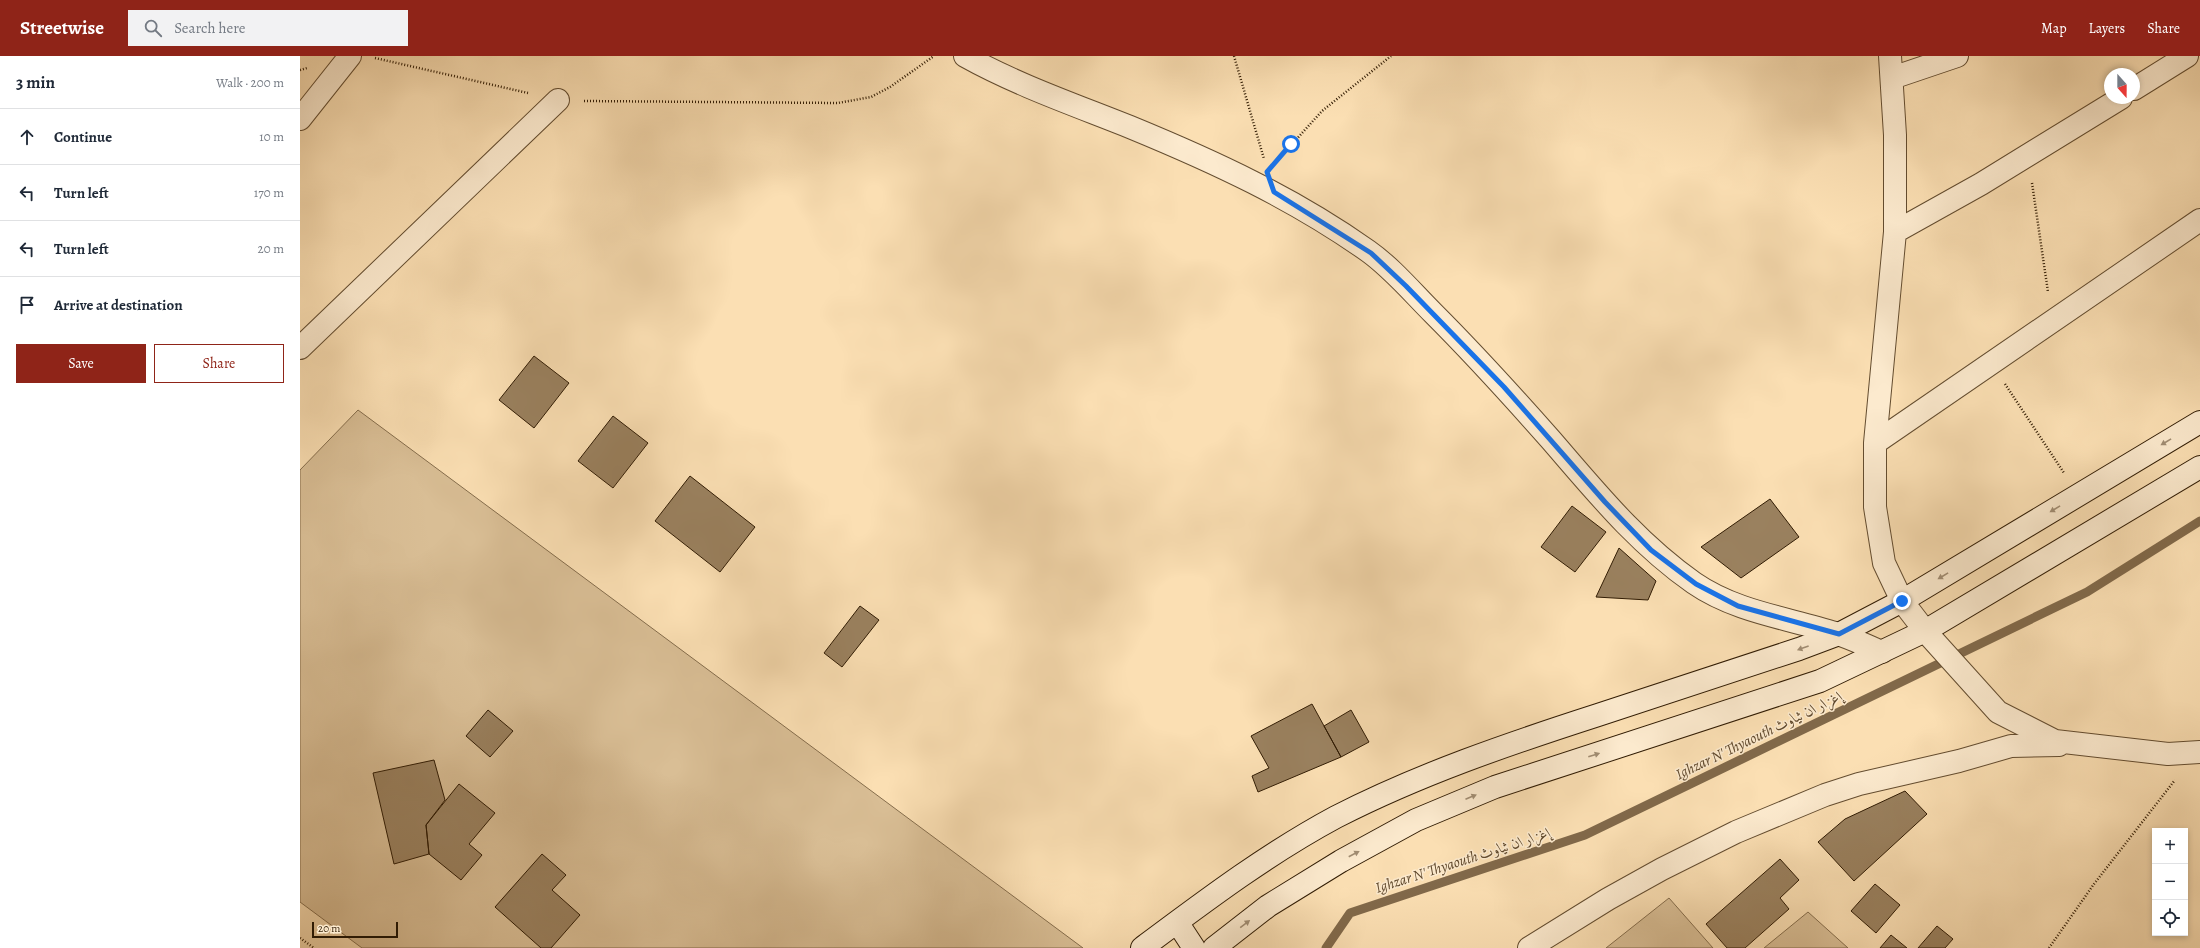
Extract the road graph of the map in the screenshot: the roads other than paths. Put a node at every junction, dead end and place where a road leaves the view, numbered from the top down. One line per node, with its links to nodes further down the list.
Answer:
1 (965, 56): 19 (street)
2 (1890, 56): 6 (street)
3 (1957, 56): 6 (street)
4 (2186, 56): 7 (street)
5 (349, 57): 10 (street)
6 (1892, 78): 12 (street)
7 (2140, 86)
8 (558, 100): 13 (street)
9 (2111, 104): 12 (street)
10 (300, 119)
11 (2200, 220): 15 (street)
12 (1895, 232): 15 (street)
13 (300, 348)
14 (2200, 422): 17 (street, one-way to 17)
15 (1875, 443): 17 (street)
16 (2200, 467): 18 (street)
17 (1902, 601): 18 (street); 19 (street)
18 (1925, 631): 20 (street); 21 (street)
19 (1839, 634): 20 (street); 23 (street, one-way to 23)
20 (1882, 652): 26 (street, one-way to 20)
21 (2083, 744): 22 (street); 27 (street)
22 (2198, 753)
23 (1177, 922): 24 (street); 25 (street)
24 (1142, 948)
25 (1194, 948)
26 (1214, 948)
27 (1529, 948)

